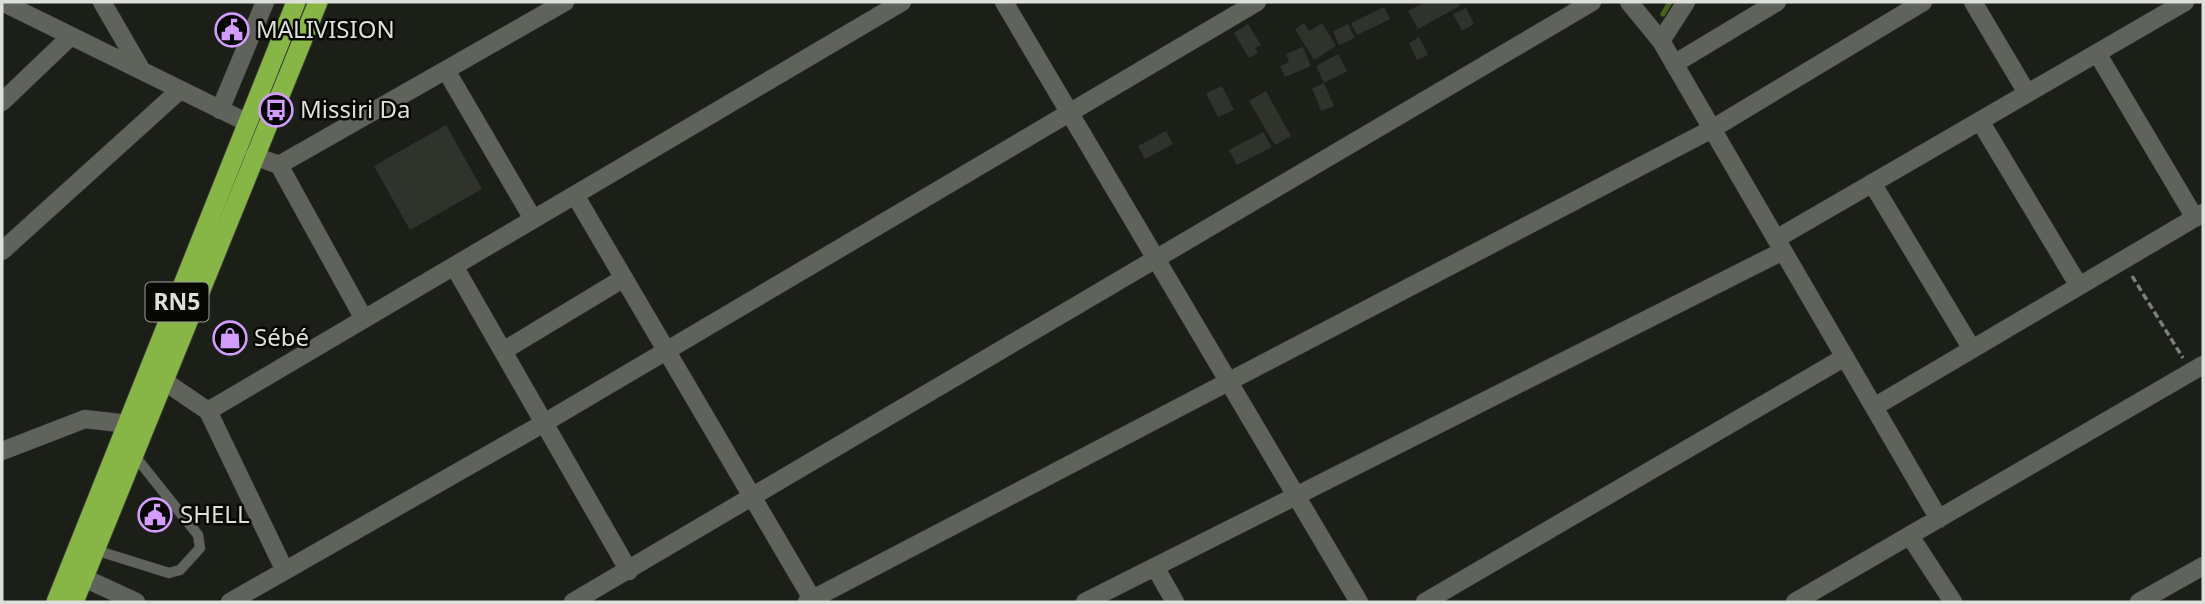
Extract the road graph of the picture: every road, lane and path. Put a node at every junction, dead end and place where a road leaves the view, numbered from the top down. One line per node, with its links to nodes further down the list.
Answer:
1 (2, 2): 17 (street)
2 (102, 2): 21 (street)
3 (296, 2): 29 (highway, RN5)
4 (318, 2): 31 (highway, RN5)
5 (565, 2): 22 (street)
6 (902, 2): 34 (street)
7 (1004, 2): 27 (street)
8 (1257, 2): 27 (street)
9 (1592, 2): 39 (street)
10 (1629, 2): 18 (street)
11 (1686, 2): 18 (street)
12 (1777, 2): 20 (street)
13 (1923, 2): 30 (street)
14 (1973, 2): 24 (street)
15 (2185, 2): 19 (street)
16 (263, 3): 26 (street)
17 (71, 36): 21 (street); 25 (street)
18 (1661, 41): 20 (street)
19 (2097, 53): 24 (street); 35 (street)
20 (1674, 64): 30 (street)
21 (142, 71): 23 (street)
22 (447, 72): 32 (street); 36 (street)
23 (180, 90): 26 (street); 38 (street)
24 (2027, 93): 28 (street)
25 (2, 102)
26 (220, 110): 29 (street)
27 (1069, 113): 39 (street); 47 (street)
28 (1980, 121): 33 (street); 43 (street)
29 (248, 123): 55 (highway, RN5)
30 (1712, 129): 37 (street); 51 (street)
31 (254, 156): 32 (street); 50 (highway, RN5)
32 (279, 165): 44 (street)
33 (1872, 183): 37 (street); 45 (street)
34 (575, 195): 36 (street); 42 (street)
35 (2199, 216): 40 (street)
36 (533, 219): 41 (street)
37 (1779, 245): 48 (street); 58 (street)
38 (2, 251)
39 (1156, 260): 51 (street); 59 (street)
40 (2123, 261): 43 (street); 49 (path)
41 (454, 266): 44 (street); 46 (street)
42 (624, 278): 46 (street); 47 (street)
43 (2079, 286): 45 (street)
44 (364, 319): 53 (street)
45 (1972, 349): 52 (street)
46 (503, 351): 54 (street)
47 (666, 351): 54 (street); 59 (street)
48 (1844, 357): 52 (street); 77 (street)
49 (2197, 369): 60 (street)
50 (164, 381): 53 (street); 57 (highway, RN5)
51 (1229, 382): 58 (street); 68 (street)
52 (1874, 407): 60 (street)
53 (208, 411): 66 (street)
54 (544, 423): 65 (street); 66 (street)
55 (128, 424): 56 (street); 69 (highway, RN5)
56 (2, 451)
57 (134, 455): 62 (highway, RN5); 62 (lane)
58 (1297, 496): 64 (street); 76 (street)
59 (752, 498): 65 (street); 68 (street)
60 (1939, 519): 61 (street)
61 (1910, 536): 78 (street); 79 (street)
62 (95, 550): 67 (highway, RN5)
63 (2203, 566): 80 (street)
64 (1155, 567): 74 (street); 75 (street)
65 (629, 570): 73 (street)
66 (285, 571): 72 (street)
67 (84, 578): 70 (highway, RN5); 71 (street)
68 (811, 601)
69 (56, 602)
70 (74, 602)
71 (136, 602)
72 (230, 602)
73 (573, 602)
74 (1086, 602)
75 (1175, 602)
76 (1359, 602)
77 (1425, 602)
78 (1795, 602)
79 (1953, 602)
80 (2139, 602)

